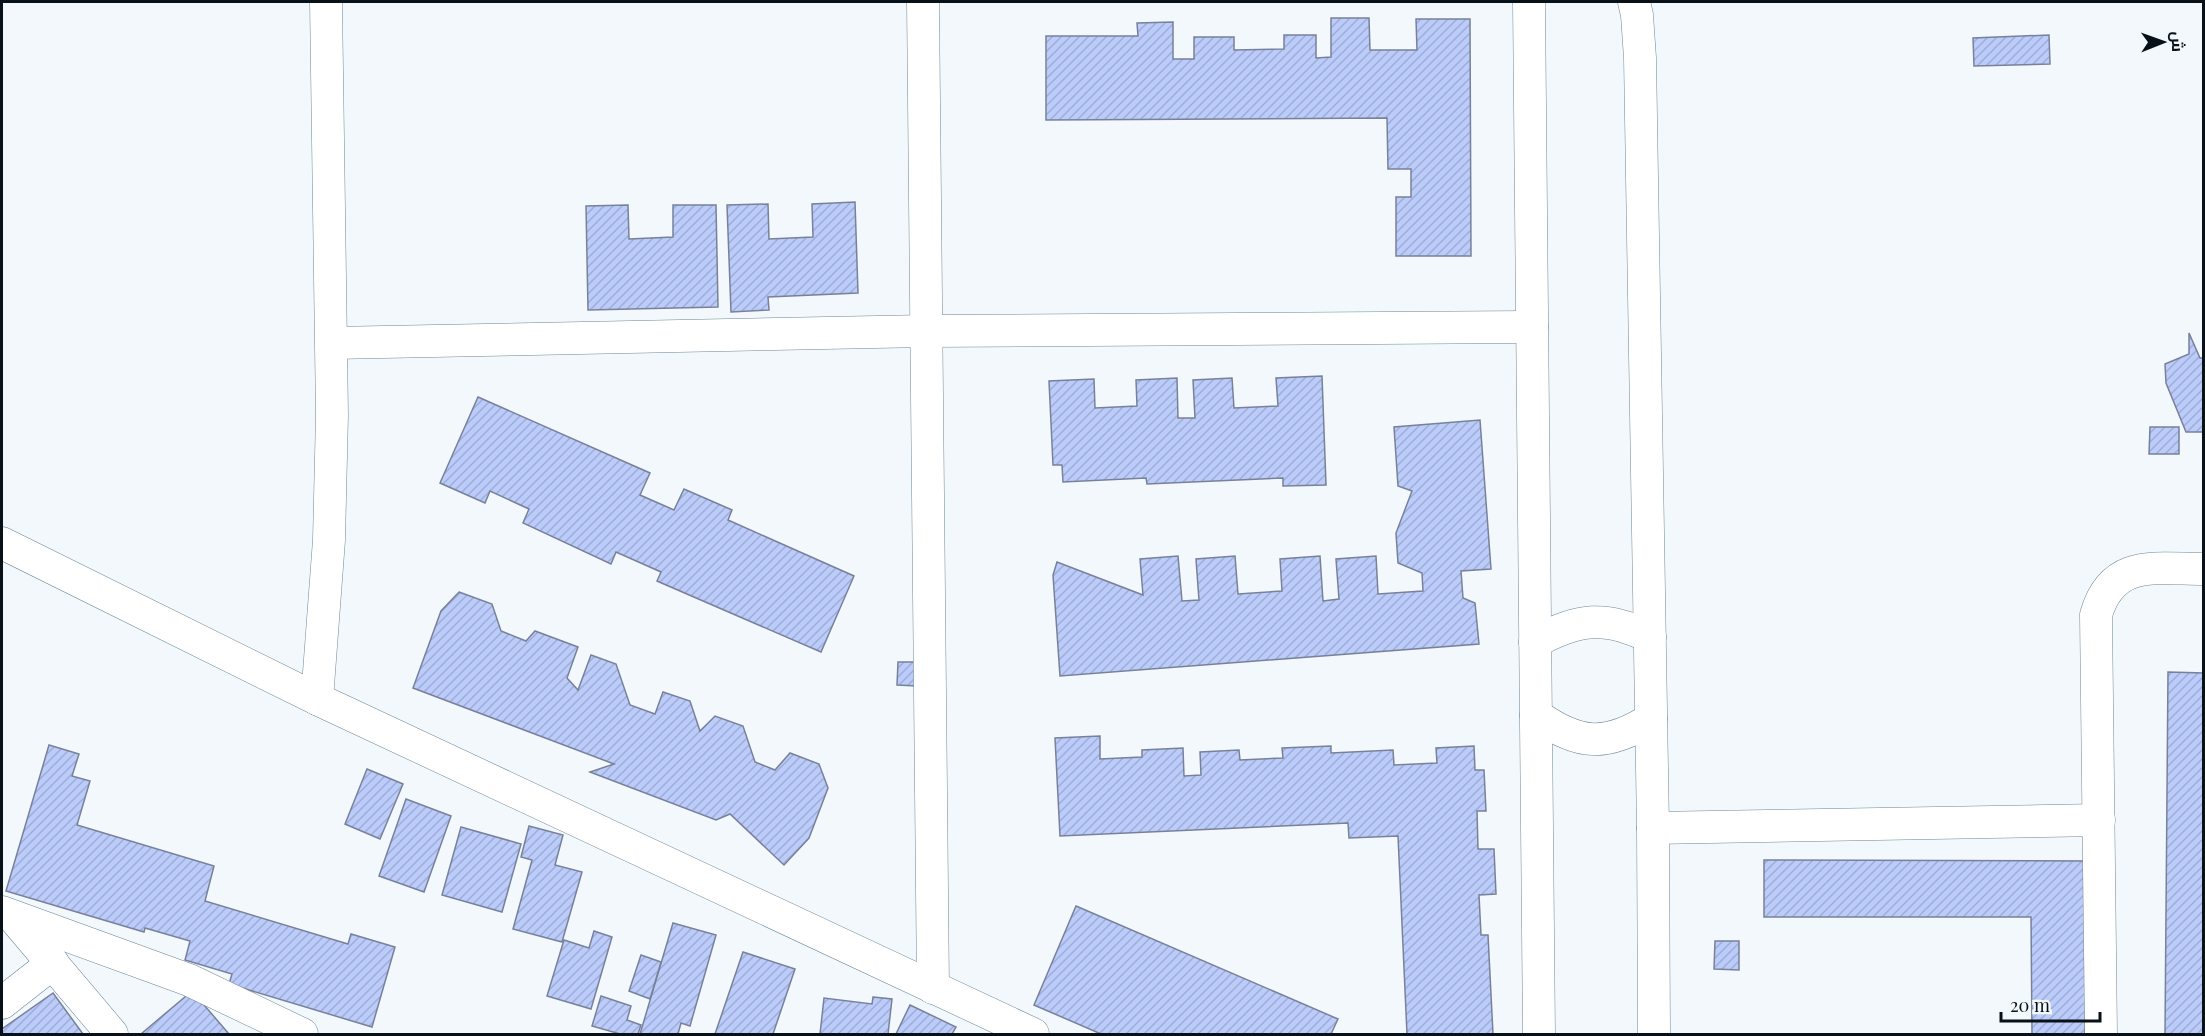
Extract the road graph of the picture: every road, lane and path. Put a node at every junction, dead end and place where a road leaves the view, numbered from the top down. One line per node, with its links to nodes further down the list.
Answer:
1 (326, 2): 7 (street)
2 (923, 2): 6 (street)
3 (1529, 2): 5 (street)
4 (1634, 2): 10 (street)
5 (1532, 327): 6 (street); 11 (street)
6 (926, 331): 7 (street); 19 (street)
7 (332, 343): 12 (street)
8 (2, 543): 12 (street)
9 (2204, 569): 15 (street)
10 (1650, 637): 11 (street); 14 (street)
11 (1536, 642): 13 (street)
12 (317, 699): 19 (street)
13 (1536, 716): 14 (street); 24 (street)
14 (1651, 719): 16 (street)
15 (2099, 820): 16 (street); 26 (street)
16 (1653, 828): 25 (street)
17 (6, 914): 18 (street); 22 (street)
18 (53, 963): 20 (street); 21 (street)
19 (933, 988): 23 (street)
20 (2, 1003)
21 (112, 1035)
22 (302, 1035)
23 (1033, 1035)
24 (1539, 1035)
25 (1654, 1035)
26 (2101, 1035)

